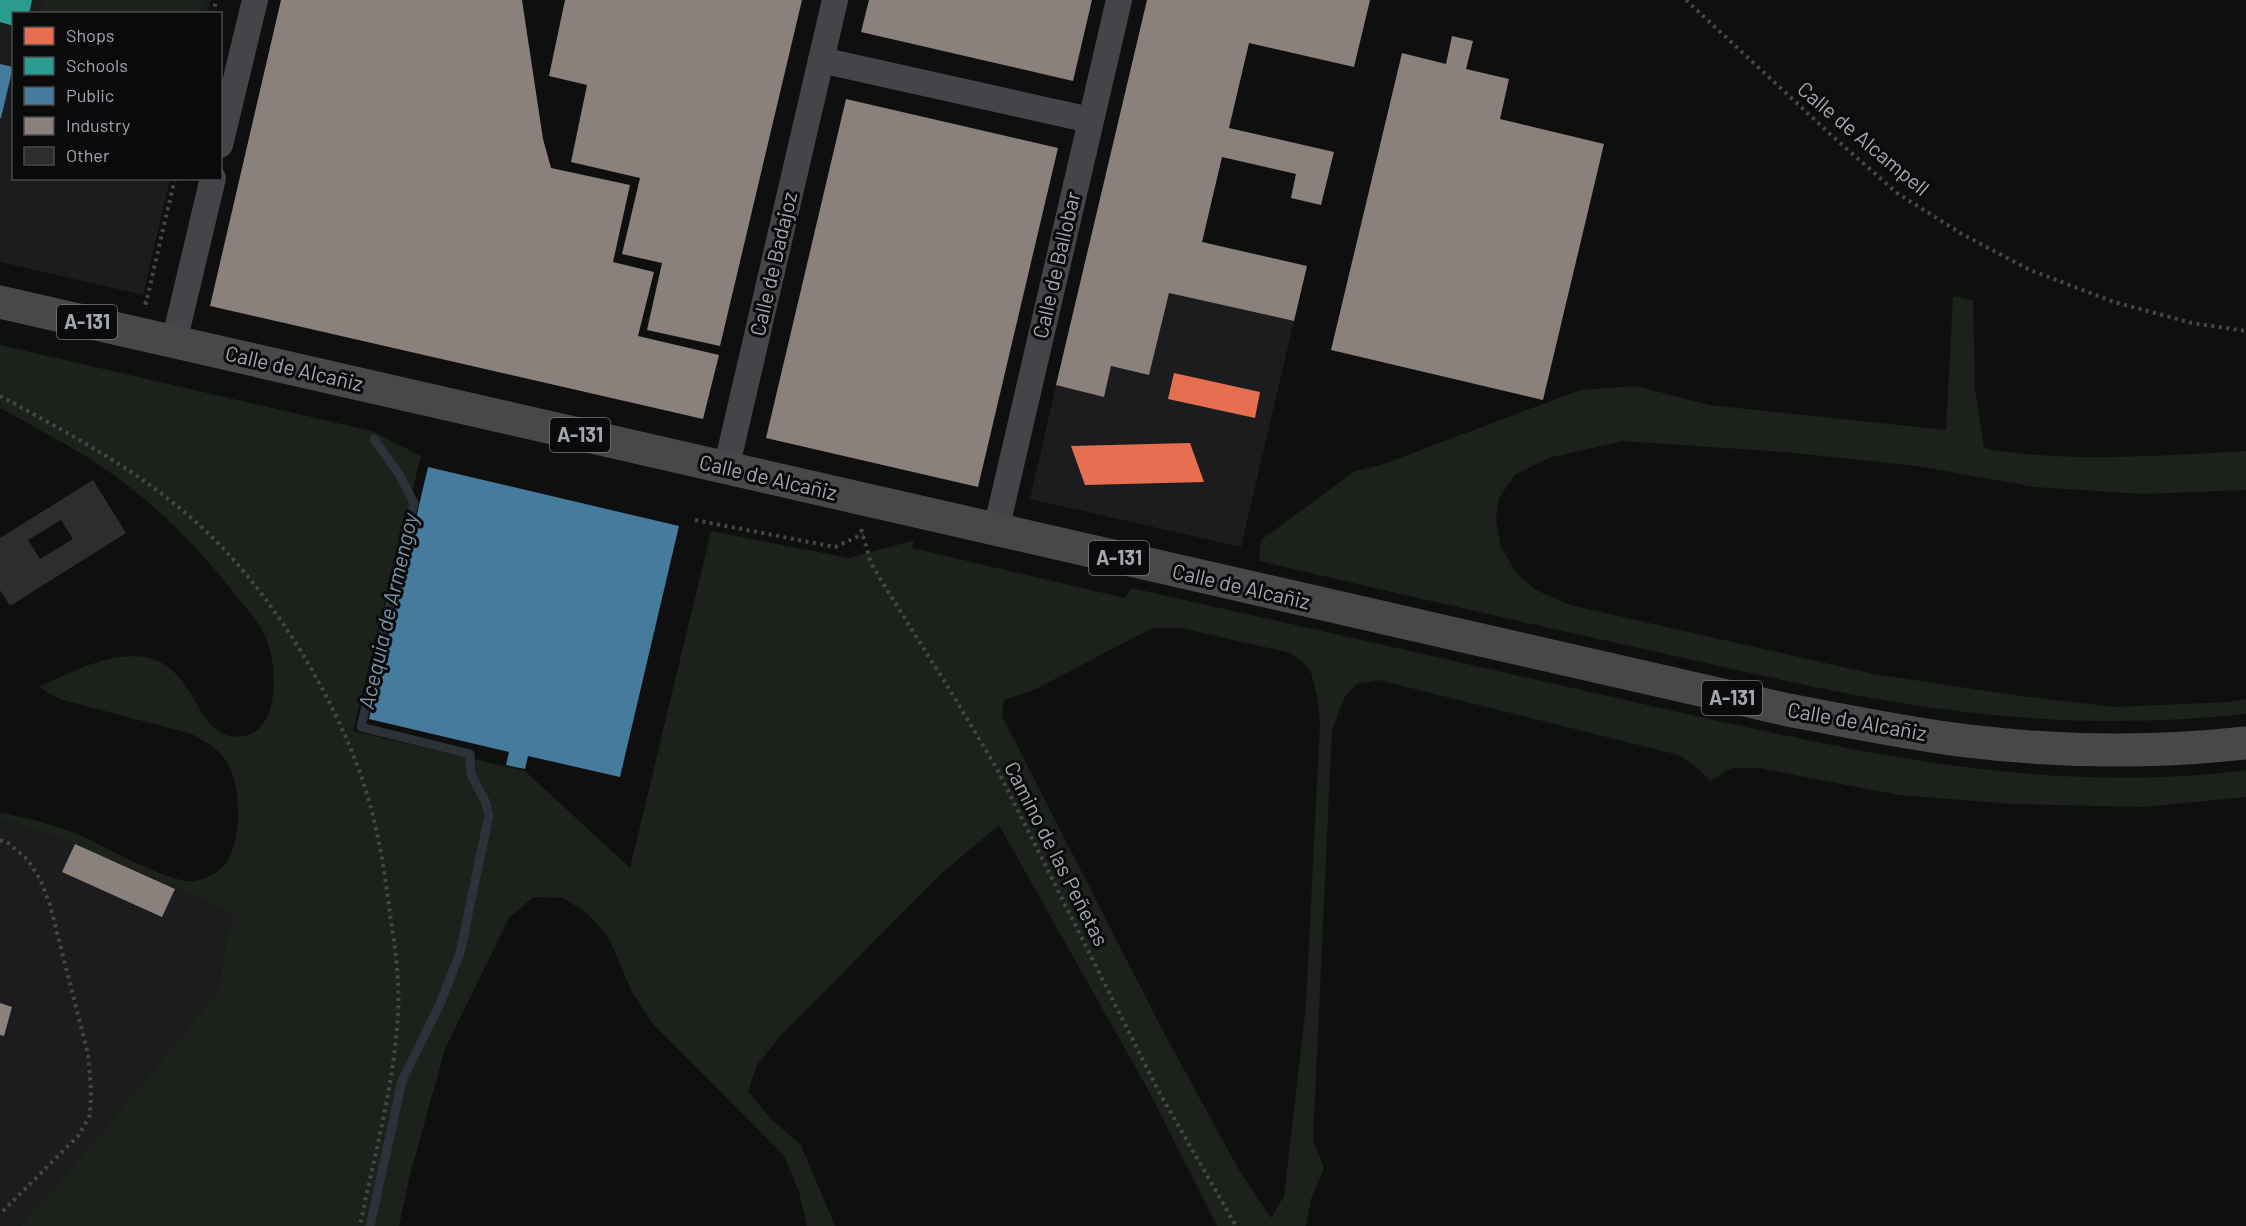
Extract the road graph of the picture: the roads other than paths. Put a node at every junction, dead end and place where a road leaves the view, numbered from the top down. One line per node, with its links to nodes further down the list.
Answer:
1 (255, 0): 6 (street)
2 (834, 0): 4 (street, Calle de Badajoz)
3 (1119, 0): 5 (street, Calle de Ballobar)
4 (821, 60): 5 (street); 10 (street, Calle de Badajoz)
5 (1090, 120): 11 (street, Calle de Ballobar)
6 (222, 138)
7 (213, 180): 9 (street)
8 (0, 302): 9 (main road, Calle de Alcañiz / A-131)
9 (174, 342): 10 (main road, Calle de Alcañiz / A-131)
10 (726, 469): 11 (main road, Calle de Alcañiz / A-131)
11 (996, 530): 12 (main road, Calle de Alcañiz / A-131)
12 (2246, 743)

